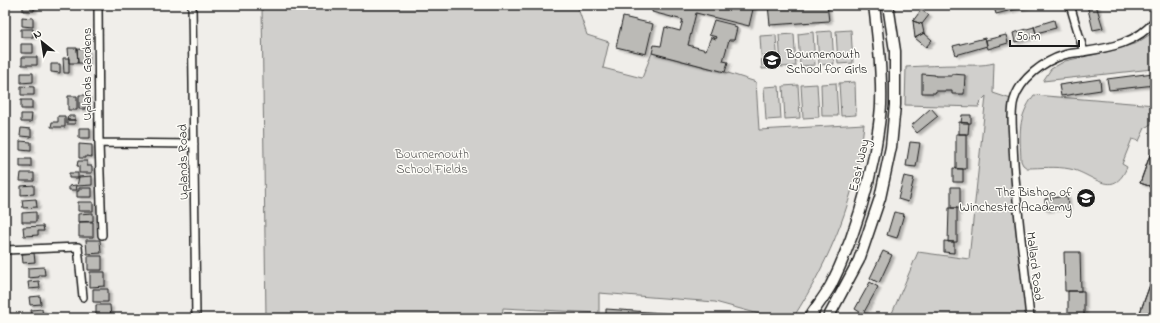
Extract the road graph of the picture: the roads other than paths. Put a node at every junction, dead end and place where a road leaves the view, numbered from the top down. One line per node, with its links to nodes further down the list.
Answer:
1 (98, 5): 8 (street, Uplands Gardens)
2 (192, 5): 9 (street, Uplands Road)
3 (874, 5): 14 (street, East Way)
4 (888, 5): 15 (street, East Way)
5 (1070, 5): 7 (street)
6 (1155, 20): 7 (street, Mallard Road)
7 (1084, 52): 16 (street, Mallard Road)
8 (98, 143): 9 (street); 10 (street, Uplands Gardens)
9 (194, 144): 13 (street, Uplands Road)
10 (102, 235)
11 (5, 250): 12 (street)
12 (83, 297)
13 (196, 318)
14 (809, 318)
15 (828, 318)
16 (1030, 318)

